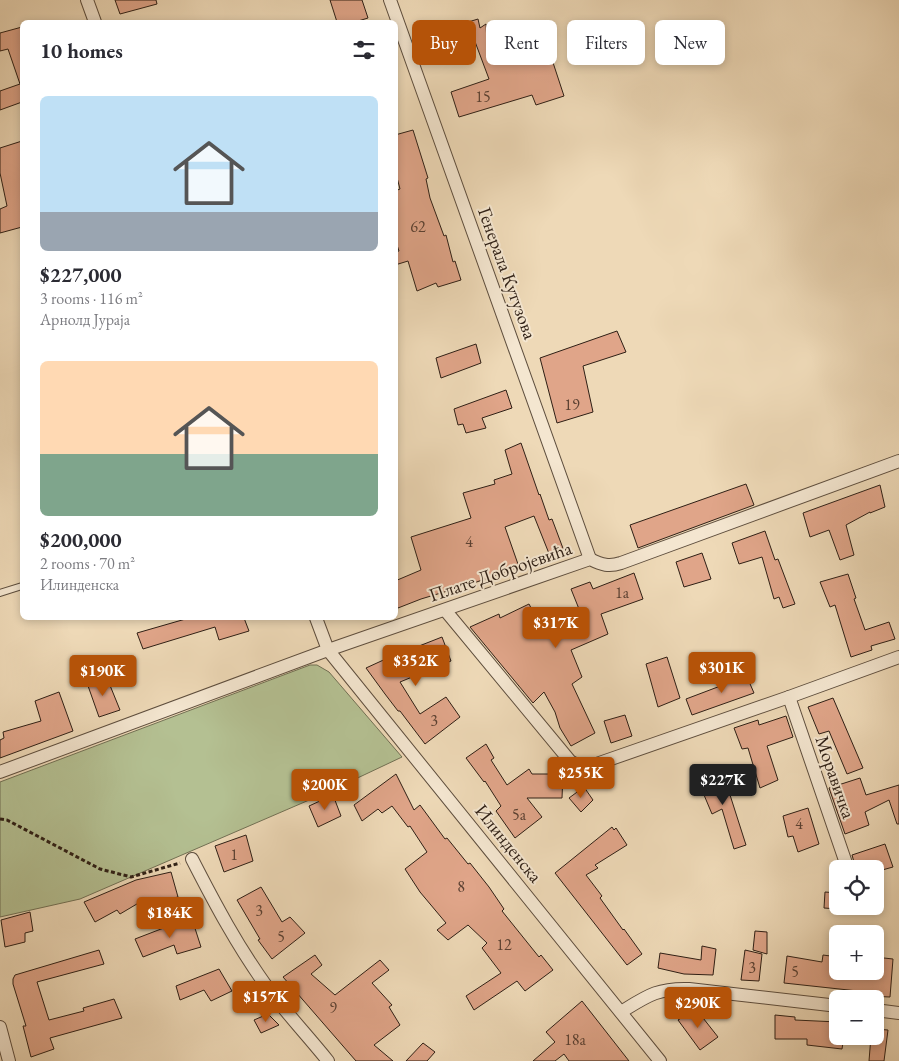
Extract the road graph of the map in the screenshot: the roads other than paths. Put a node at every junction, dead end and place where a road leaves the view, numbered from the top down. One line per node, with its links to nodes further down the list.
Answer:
1 (87, 0): 3 (street)
2 (390, 0): 4 (street, Генерала Кутузова)
3 (94, 20)
4 (397, 20)
5 (398, 22): 7 (street, Генерала Кутузова)
6 (899, 461): 7 (street, Плате Добројевића)
7 (590, 559): 10 (street, Плате Добројевића)
8 (20, 587): 9 (lane)
9 (0, 593)
10 (445, 610): 12 (street, Плате Добројевића); 14 (street)
11 (317, 620): 12 (street, Илинденска)
12 (328, 650): 15 (street, Плате Добројевића); 20 (street, Илинденска)
13 (899, 657): 14 (street)
14 (789, 697): 17 (street, Моравичка)
15 (0, 772)
16 (192, 859): 24 (street)
17 (845, 860)
18 (829, 1005): 20 (street)
19 (884, 1011): 21 (street)
20 (622, 1012): 25 (street, Илинденска)
21 (899, 1013)
22 (0, 1027): 23 (street)
23 (9, 1061)
24 (328, 1061)
25 (660, 1061)

